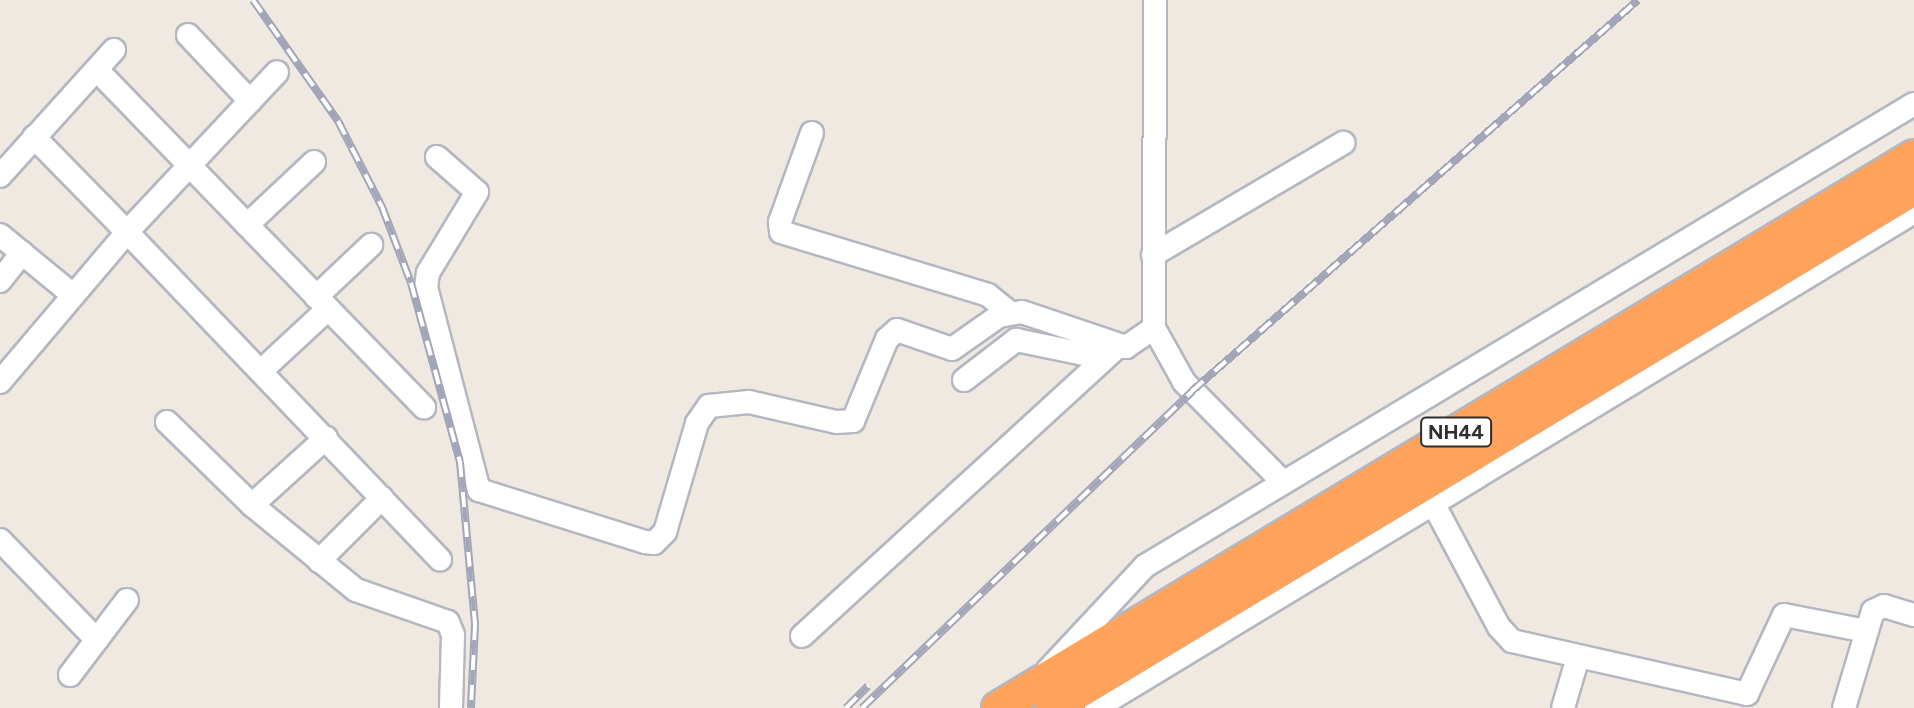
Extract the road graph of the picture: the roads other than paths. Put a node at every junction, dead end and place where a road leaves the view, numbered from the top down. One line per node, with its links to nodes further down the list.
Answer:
1 (1155, 0): 23 (street)
2 (188, 35): 6 (street)
3 (114, 50): 4 (street)
4 (97, 70): 9 (street); 14 (street)
5 (277, 72): 6 (street)
6 (250, 101): 14 (street)
7 (1914, 104): 36 (street)
8 (812, 133): 27 (street)
9 (34, 137): 15 (street); 19 (street)
10 (1343, 143): 23 (street)
11 (1914, 156): 50 (highway, NH44)
12 (437, 157): 27 (street)
13 (314, 162): 18 (street)
14 (189, 166): 18 (street); 19 (street)
15 (0, 176)
16 (1914, 189): 50 (highway, NH44)
17 (1914, 212): 38 (street)
18 (247, 225): 26 (street)
19 (127, 232): 25 (street); 30 (street)
20 (0, 235): 22 (street)
21 (371, 245): 26 (street)
22 (22, 253): 24 (street); 25 (street)
23 (1153, 255): 28 (street)
24 (0, 281)
25 (73, 295): 32 (street)
26 (322, 303): 30 (street); 33 (street)
27 (1009, 312): 29 (street)
28 (1154, 328): 29 (street); 36 (street)
29 (1111, 352): 31 (street); 46 (street)
30 (261, 371): 35 (street)
31 (964, 380)
32 (0, 382)
33 (424, 408)
34 (167, 422): 39 (street)
35 (326, 438): 37 (street); 39 (street)
36 (1283, 482): 50 (street)
37 (382, 498): 41 (street); 42 (street)
38 (1433, 503): 48 (street); 53 (street)
39 (252, 505): 42 (street)
40 (0, 540): 47 (street)
41 (440, 559)
42 (319, 561): 51 (street)
43 (127, 600): 47 (street)
44 (1914, 615): 45 (street)
45 (1866, 631): 48 (street); 55 (street)
46 (802, 636)
47 (97, 640): 49 (street)
48 (1578, 657): 54 (street)
49 (70, 675)
50 (1043, 697): 52 (highway, NH44)
51 (451, 708)
52 (998, 708)
53 (1096, 708)
54 (1563, 708)
55 (1844, 708)

